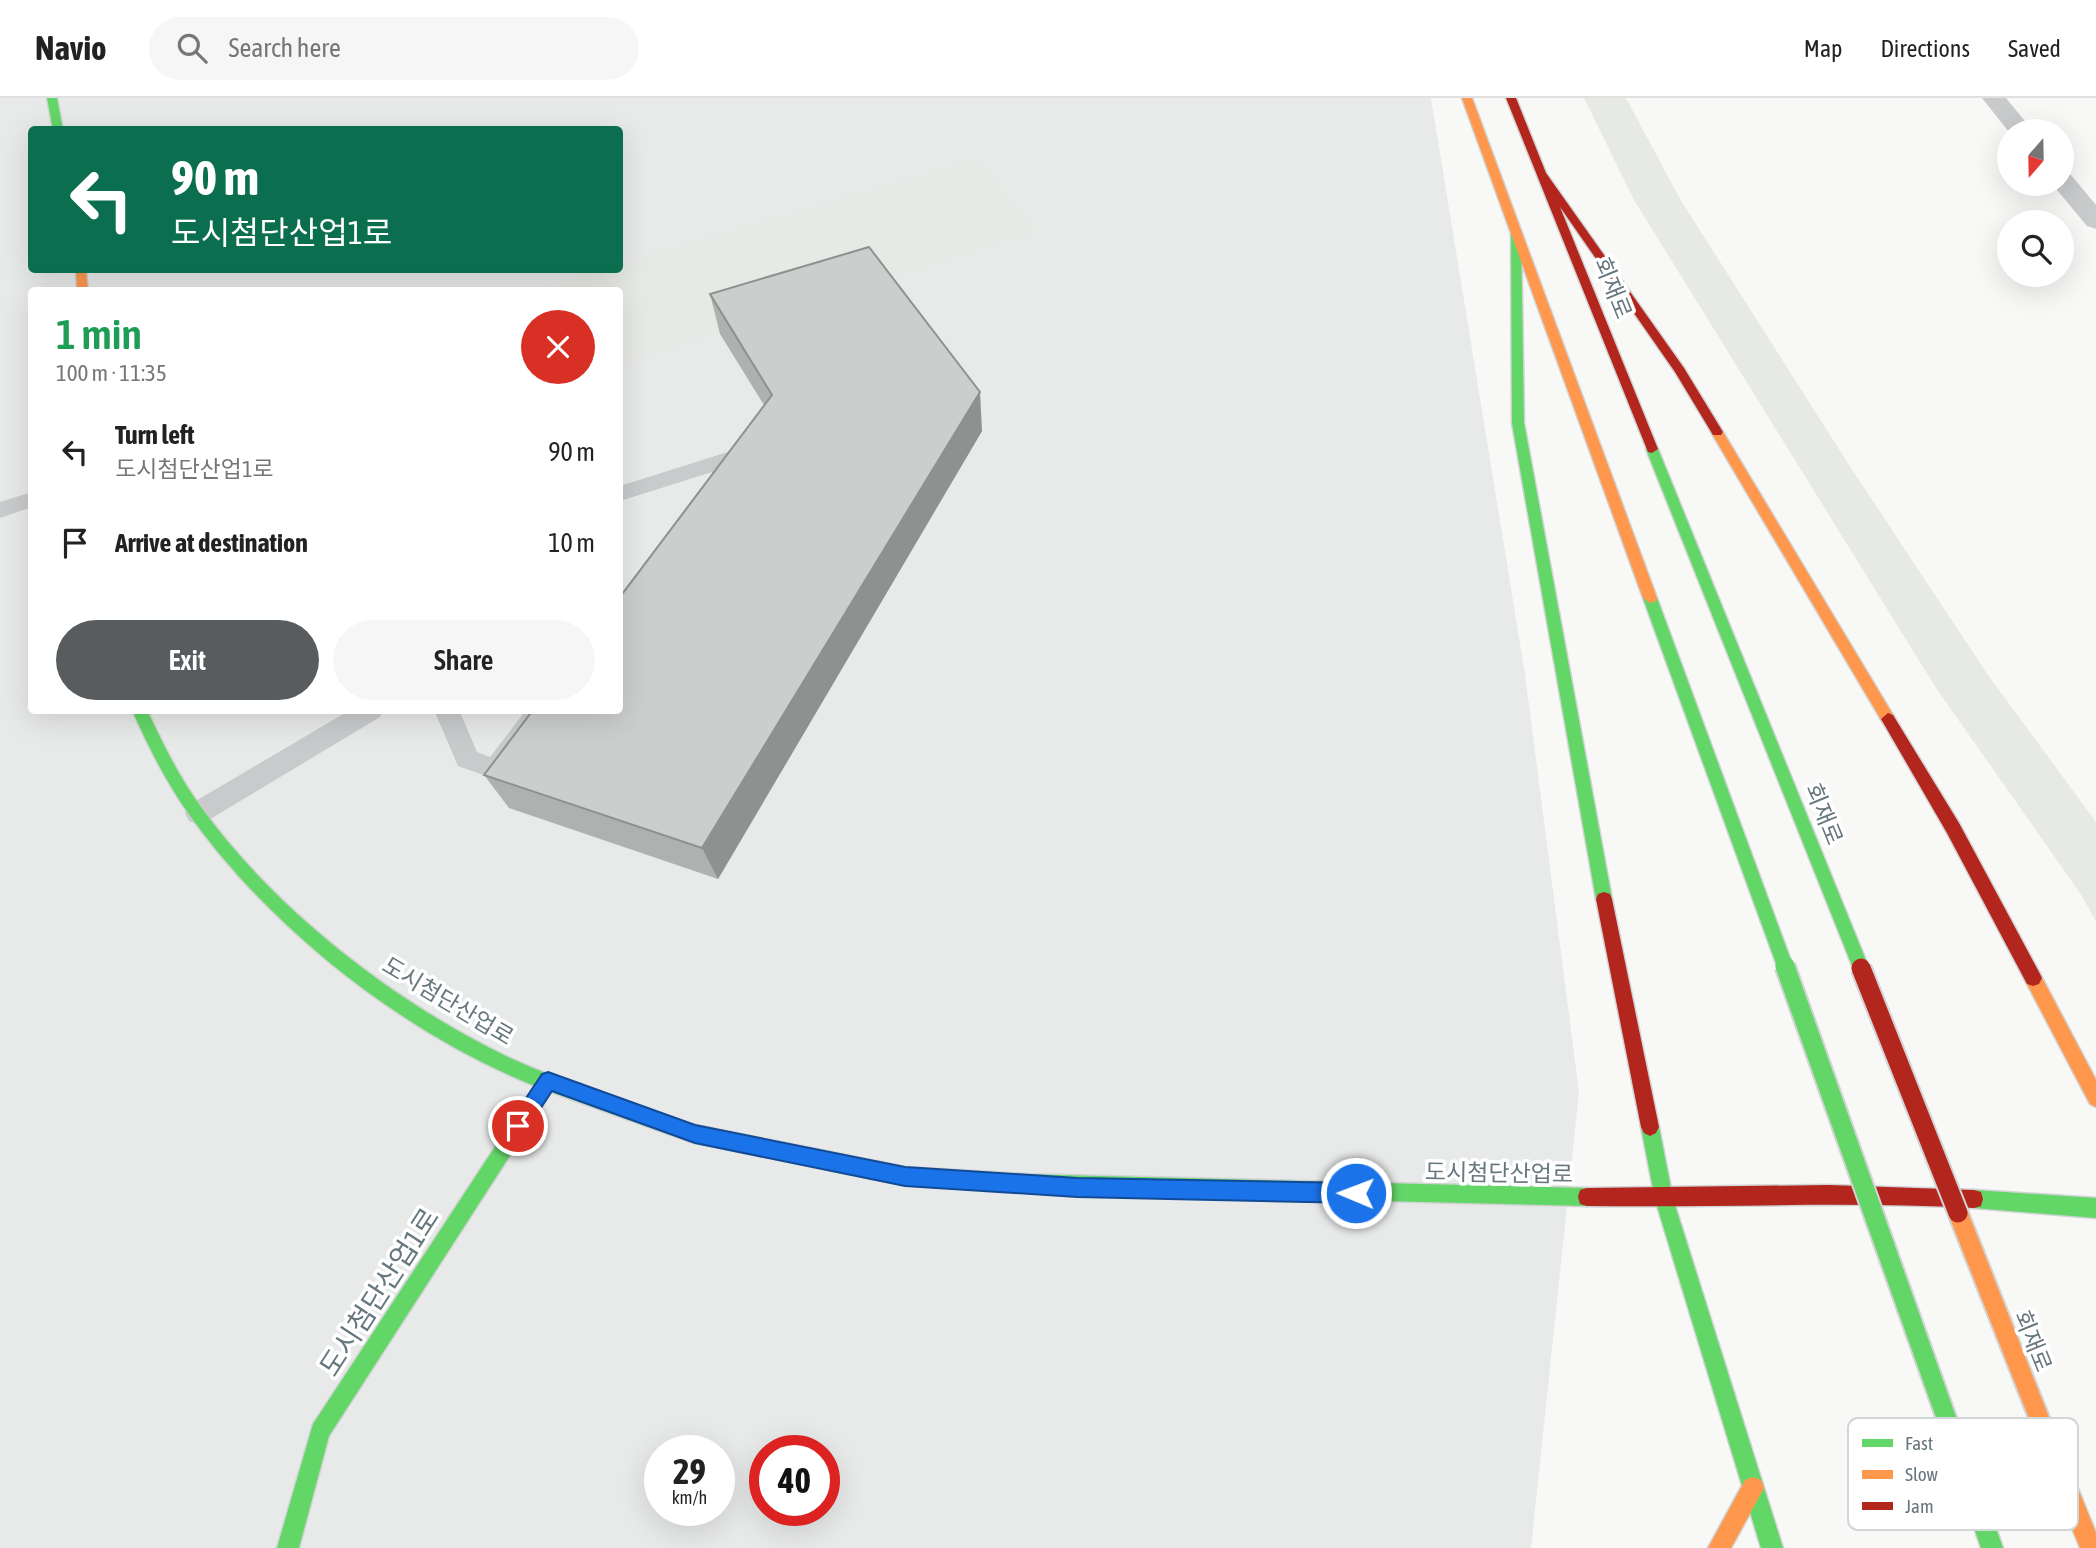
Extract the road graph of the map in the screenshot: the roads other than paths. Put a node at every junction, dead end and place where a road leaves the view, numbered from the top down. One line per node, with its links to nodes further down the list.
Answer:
1 (52, 98): 6 (main road)
2 (1467, 98): 10 (main road)
3 (1511, 98): 7 (main road, 회재로)
4 (1994, 98): 5 (street)
5 (2011, 119)
6 (57, 126)
7 (1543, 175): 21 (main road); 25 (main road, 회재로, bridge)
8 (2074, 194): 9 (street)
9 (2096, 221)
10 (1517, 232): 22 (main road); 24 (main road, bridge)
11 (709, 489): 12 (lane)
12 (623, 493)
13 (28, 500): 14 (lane)
14 (0, 510)
15 (141, 714): 19 (main road, 도시첨단산업로)
16 (363, 714): 19 (lane)
17 (448, 714): 18 (lane)
18 (537, 714)
19 (198, 813): 20 (main road, 도시첨단산업로)
20 (548, 1081): 22 (main road, 도시첨단산업로); 29 (main road, 도시첨단산업1로)
21 (2096, 1098)
22 (1664, 1199): 23 (main road, 도시첨단산업로); 26 (main road)
23 (2096, 1208)
24 (1946, 1418)
25 (2039, 1418)
26 (1754, 1488): 30 (main road); 31 (main road)
27 (2078, 1516): 33 (main road, 회재로, bridge)
28 (1986, 1530): 32 (main road, bridge)
29 (288, 1548)
30 (1719, 1548)
31 (1772, 1548)
32 (1992, 1548)
33 (2091, 1548)

